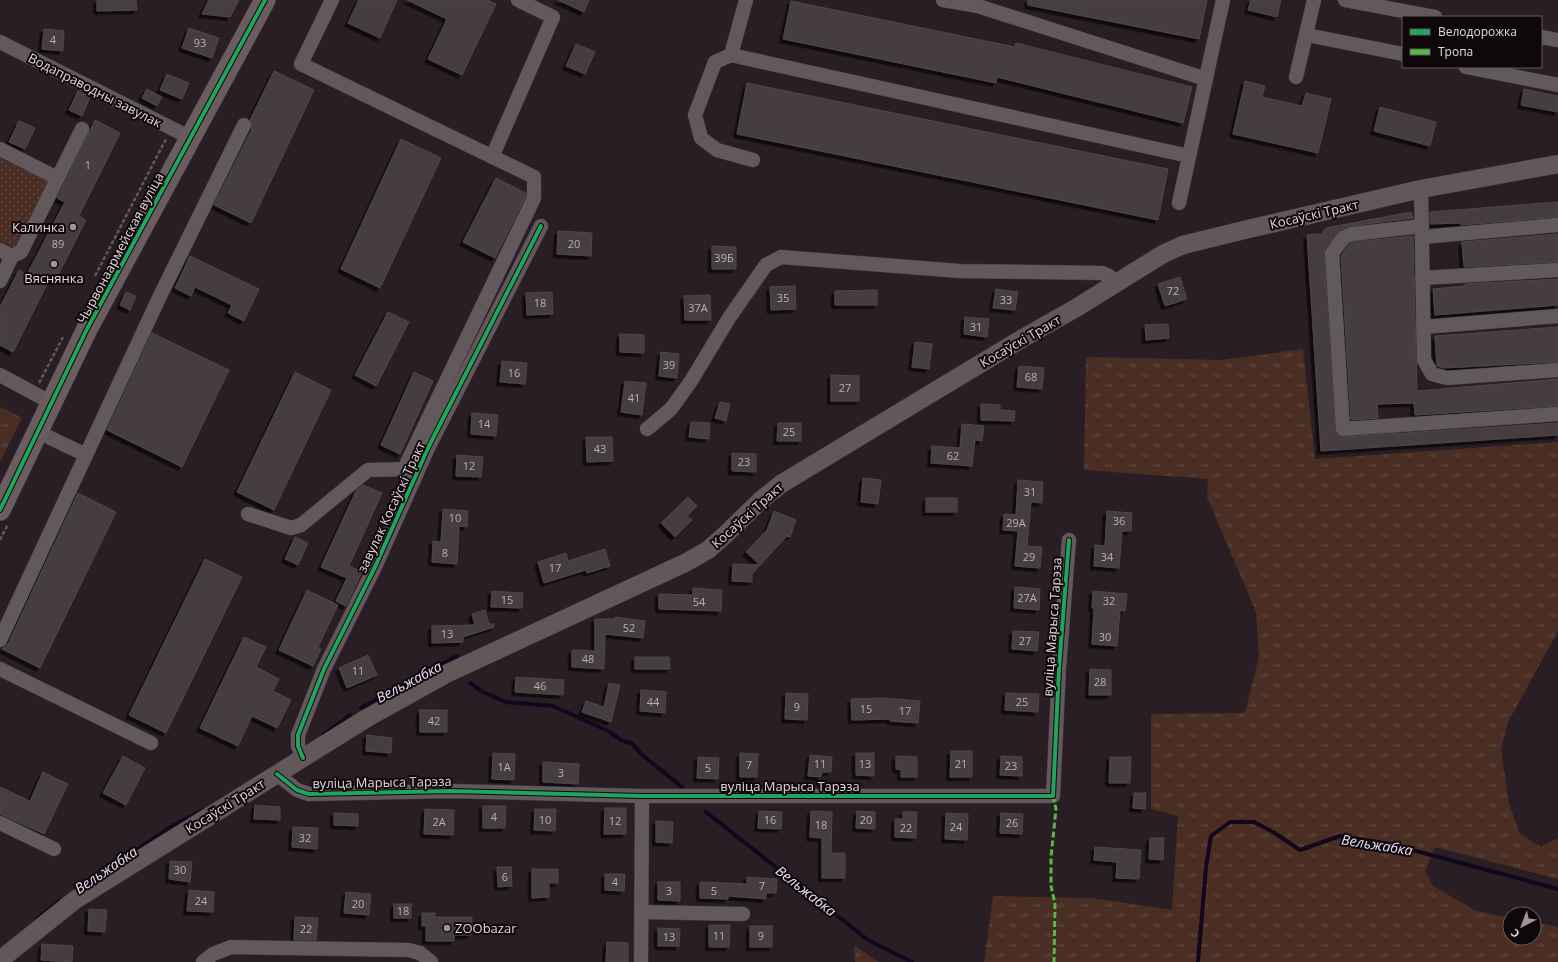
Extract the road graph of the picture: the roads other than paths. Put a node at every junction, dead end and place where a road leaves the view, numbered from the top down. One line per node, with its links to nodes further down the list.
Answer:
1 (265, 0): 23 (highway, Чырвонаармейская вуліца)
2 (332, 0): 26 (street)
3 (518, 0): 9 (street)
4 (746, 0): 16 (street)
5 (943, 0): 19 (street)
6 (1223, 0): 19 (street)
7 (1314, 0): 11 (street)
8 (1346, 0): 10 (street)
9 (541, 5): 26 (street)
10 (1430, 16)
11 (1307, 35): 15 (street); 18 (street)
12 (1542, 37): 13 (street)
13 (1558, 40)
14 (0, 42): 23 (street, Водаправодны завулак)
15 (1402, 54)
16 (731, 56): 25 (street); 27 (street)
17 (1471, 68): 20 (street)
18 (1296, 77)
19 (1206, 79): 25 (street)
20 (1558, 86)
21 (244, 126): 48 (street)
22 (82, 129): 29 (street)
23 (191, 138): 44 (highway, Чырвонаармейская вуліца)
24 (0, 149): 29 (street)
25 (1189, 156): 31 (street)
26 (492, 157): 50 (street)
27 (753, 160)
28 (1558, 164): 30 (main road, Косаўскі Тракт)
29 (57, 178): 35 (street)
30 (1422, 190): 34 (street); 39 (main road, Косаўскі Тракт)
31 (1179, 203)
32 (1558, 225): 34 (street)
33 (541, 226): 55 (street, завулак Косаўскі Тракт)
34 (1422, 232): 37 (street); 45 (street)
35 (6, 253): 38 (street)
36 (1558, 270): 37 (street)
37 (1422, 278): 41 (street)
38 (0, 281)
39 (1116, 284): 46 (street); 55 (main road, Косаўскі Тракт)
40 (1558, 316): 41 (street)
41 (1423, 327): 42 (street)
42 (1558, 370)
43 (0, 376): 44 (street)
44 (52, 403): 47 (highway, Чырвонаармейская вуліца)
45 (1558, 414)
46 (647, 429)
47 (38, 432): 48 (street); 49 (highway, Чырвонаармейская вуліца)
48 (86, 455): 52 (street)
49 (0, 510)
50 (248, 514)
51 (1069, 540): 57 (street, вуліца Марыса Тарэза)
52 (0, 640)
53 (0, 669): 54 (street)
54 (151, 743)
55 (303, 758): 56 (main road, Косаўскі Тракт)
56 (277, 774): 57 (street, вуліца Марыса Тарэза); 62 (main road, Косаўскі Тракт)
57 (642, 796): 60 (street)
58 (0, 823): 59 (street)
59 (54, 849)
60 (641, 912): 61 (street); 65 (street)
61 (743, 914)
62 (0, 960)
63 (203, 962): 64 (street)
64 (431, 962)
65 (641, 962)

